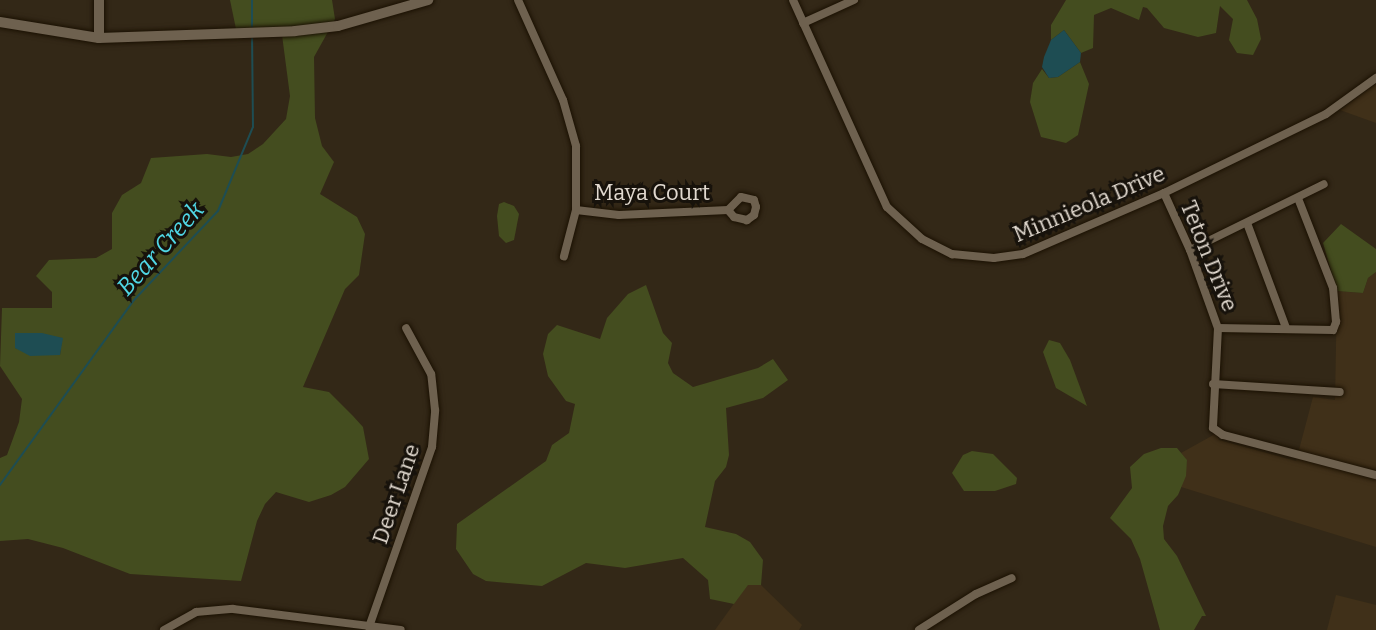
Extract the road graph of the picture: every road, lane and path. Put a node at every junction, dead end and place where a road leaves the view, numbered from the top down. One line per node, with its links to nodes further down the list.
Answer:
1 (99, 0): 8 (street)
2 (428, 0): 8 (street)
3 (518, 0): 13 (street)
4 (793, 0): 7 (street, Minnieola Drive)
5 (854, 0): 7 (street)
6 (0, 22): 8 (street)
7 (803, 23): 11 (street, Minnieola Drive)
8 (99, 38)
9 (1376, 78): 11 (street, Minnieola Drive)
10 (1324, 184): 12 (street)
11 (1164, 193): 16 (street, Teton Drive)
12 (1298, 198): 15 (street); 20 (street)
13 (576, 210): 14 (street, Maya Court); 17 (street)
14 (728, 210)
15 (1247, 223): 16 (street); 20 (street)
16 (1190, 250): 19 (street, Teton Drive)
17 (564, 256)
18 (406, 328): 25 (street, Deer Lane)
19 (1218, 328): 20 (street); 21 (street, Teton Drive)
20 (1286, 328)
21 (1213, 384): 22 (street); 23 (street, Teton Drive)
22 (1340, 392)
23 (1376, 475)
24 (1012, 578): 28 (street)
25 (369, 627): 26 (street); 27 (street)
26 (164, 630)
27 (401, 630)
28 (919, 630)

